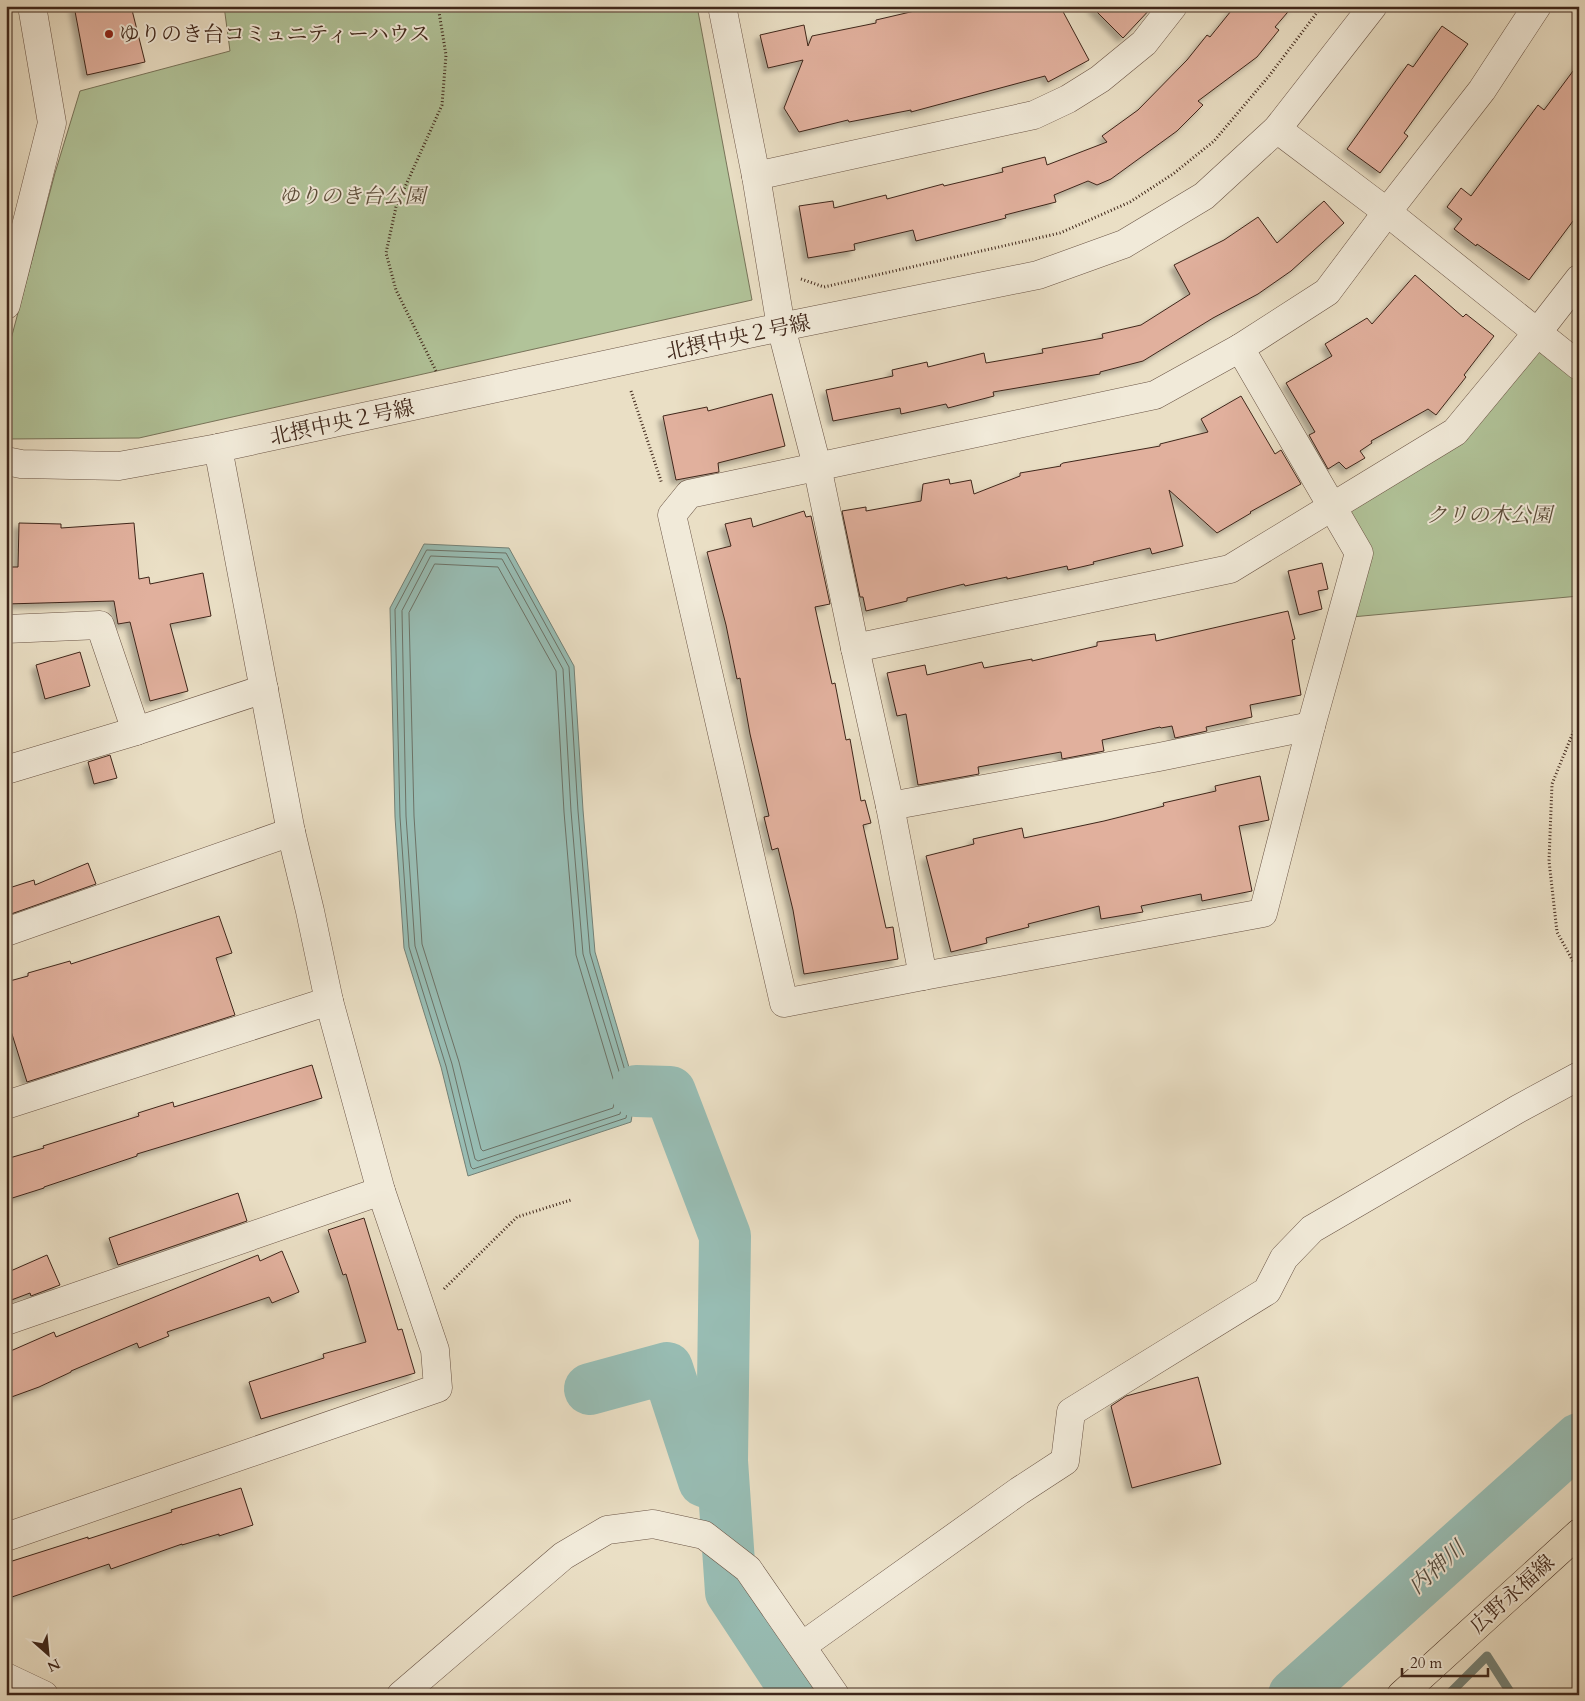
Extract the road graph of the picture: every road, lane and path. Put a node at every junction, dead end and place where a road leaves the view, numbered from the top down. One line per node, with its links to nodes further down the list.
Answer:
1 (32, 6): 13 (street)
2 (438, 6): 18 (path)
3 (722, 6): 9 (street)
4 (1173, 6): 9 (street)
5 (1322, 6): 11 (path)
6 (1373, 6): 8 (street, 北摂中央２号線)
7 (1537, 6): 10 (street)
8 (1277, 129): 10 (street); 14 (street, 北摂中央２号線)
9 (756, 176): 14 (street)
10 (1387, 212): 15 (street); 16 (street)
11 (800, 279)
12 (1579, 279): 15 (street)
13 (6, 305)
14 (781, 327): 20 (street, 北摂中央２号線); 22 (street)
15 (1537, 333): 17 (street); 23 (street)
16 (1240, 348): 22 (street); 23 (street)
17 (1579, 366)
18 (436, 371)
19 (631, 391): 24 (path)
20 (218, 448): 21 (street, 北摂中央２号線); 27 (street)
21 (6, 462)
22 (817, 466): 24 (street); 26 (street)
23 (1332, 508): 26 (street); 29 (street)
24 (672, 515): 36 (street)
25 (6, 630): 30 (street)
26 (855, 648): 32 (street)
27 (264, 689): 30 (street); 33 (street)
28 (1579, 718): 35 (path)
29 (1312, 726): 32 (street); 36 (street)
30 (136, 731): 31 (street)
31 (6, 770)
32 (890, 806): 36 (street)
33 (291, 832): 34 (street); 37 (street)
34 (6, 932)
35 (1579, 972)
36 (923, 976)
37 (329, 1001): 39 (street); 40 (street)
38 (1579, 1076): 46 (street)
39 (6, 1105)
40 (381, 1191): 42 (street); 43 (street)
41 (571, 1200): 42 (path)
42 (422, 1311): 45 (street)
43 (6, 1321)
44 (1579, 1534): 51 (main road, 広野永福線)
45 (6, 1537)
46 (802, 1646): 49 (street); 50 (street)
47 (6, 1678): 48 (street)
48 (44, 1695)
49 (401, 1695)
50 (835, 1695)
51 (1401, 1695)

